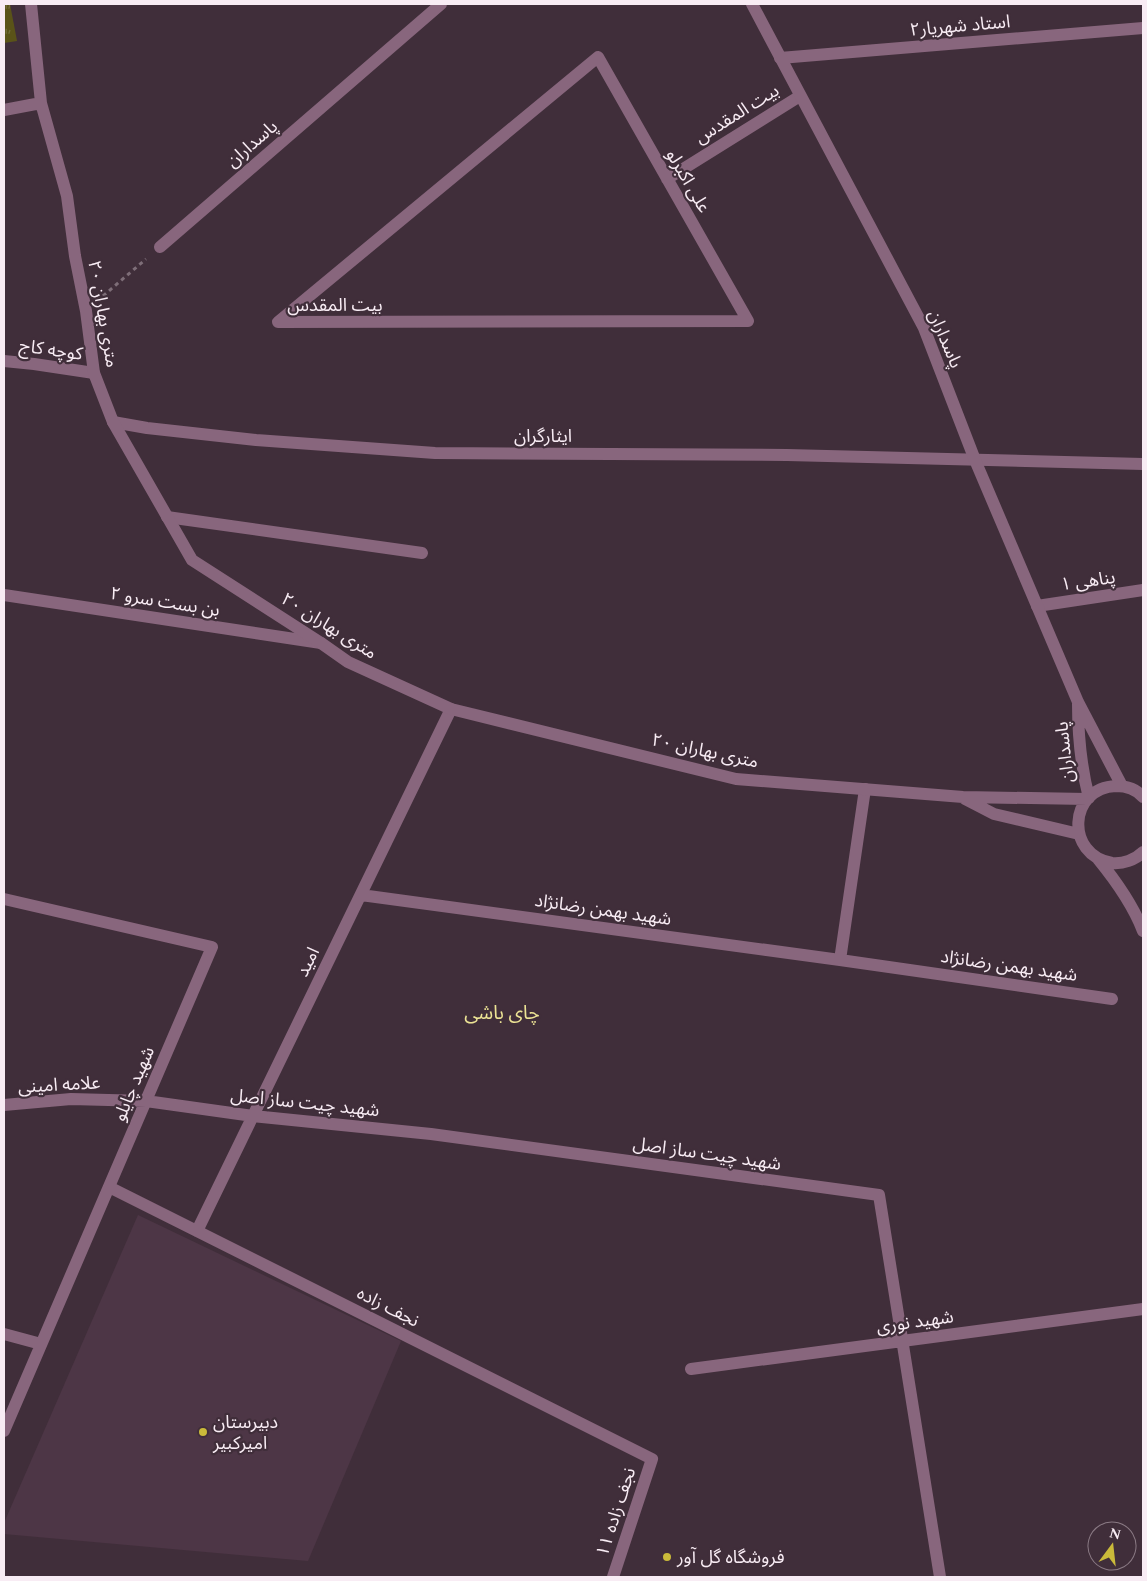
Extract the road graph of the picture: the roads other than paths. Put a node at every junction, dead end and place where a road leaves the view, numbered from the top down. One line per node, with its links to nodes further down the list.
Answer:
1 (31, 4): 8 (street, ۲۰ متری بهاران)
2 (441, 4): 11 (street, پاسداران)
3 (752, 4): 6 (street, پاسداران)
4 (1143, 28): 6 (street, استاد شهریار۲)
5 (598, 57): 10 (street, علی اکبرلو); 12 (street, بیت المقدس)
6 (780, 58): 7 (street, پاسداران)
7 (800, 96): 10 (street, بیت المقدس); 16 (street, پاسداران)
8 (41, 103): 9 (street); 14 (street, ۲۰ متری بهاران)
9 (4, 110)
10 (667, 179): 12 (street, علی اکبرلو)
11 (160, 247)
12 (748, 321)
13 (4, 361): 14 (street, کوچه کاج)
14 (94, 374): 15 (street, ۲۰ متری بهاران)
15 (113, 422): 16 (street, ایثارگران); 18 (street, ۲۰ متری بهاران)
16 (975, 460): 17 (street, ایثارگران); 22 (street, پاسداران)
17 (1143, 464)
18 (167, 517): 19 (street); 23 (street, ۲۰ متری بهاران)
19 (422, 553)
20 (1143, 590): 22 (street, پناهی ۱)
21 (4, 595): 23 (street, بن بست سرو ۲)
22 (1037, 606): 24 (street, پاسداران)
23 (321, 643): 25 (street, ۲۰ متری بهاران)
24 (1078, 702): 26 (street, پاسداران); 30 (street, پاسداران)
25 (451, 708): 27 (street, ۲۰ متری بهاران); 34 (street, امید)
26 (1122, 786): 29 (street); 30 (street)
27 (864, 789): 28 (street, ۲۰ متری بهاران); 37 (street)
28 (963, 797): 30 (street, ۲۰ متری بهاران); 31 (street, ۲۰ متری بهاران)
29 (1143, 797)
30 (1088, 798): 31 (street)
31 (1079, 834): 33 (street)
32 (1143, 852): 33 (street)
33 (1098, 859): 36 (street)
34 (361, 894): 37 (street, شهید بهمن رضانژاد); 41 (street, امید)
35 (4, 899): 39 (street, شهید چایلو)
36 (1143, 931)
37 (840, 960): 38 (street, شهید بهمن رضانژاد)
38 (1112, 999)
39 (146, 1100): 40 (street, علامه امینی); 41 (street, شهید چیت ساز اصل); 42 (street, شهید چایلو)
40 (4, 1105)
41 (253, 1116): 43 (street, امید); 46 (street, شهید چیت ساز اصل)
42 (109, 1187): 43 (street, نجف زاده); 47 (street, شهید چایلو)
43 (197, 1231): 50 (street, نجف زاده)
44 (1143, 1309): 46 (street, شهید نوری)
45 (4, 1334): 47 (street)
46 (902, 1341): 48 (street, شهید نوری); 52 (street, شهید چیت ساز اصل)
47 (41, 1344): 49 (street, شهید چایلو)
48 (691, 1369)
49 (4, 1432)
50 (652, 1458): 51 (street, نجف زاده ۱۱)
51 (613, 1577)
52 (940, 1577)

